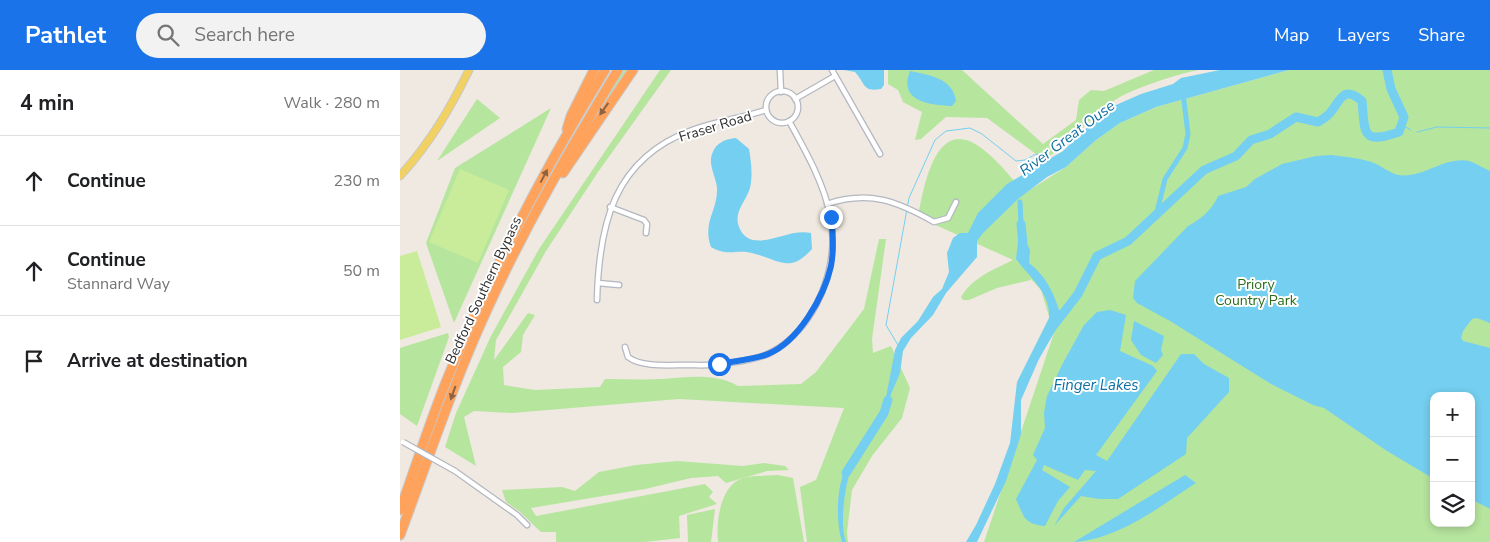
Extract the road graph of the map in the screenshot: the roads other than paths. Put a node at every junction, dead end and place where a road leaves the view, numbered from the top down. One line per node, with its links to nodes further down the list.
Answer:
1 (469, 70): 15 (main road)
2 (594, 70): 13 (highway)
3 (605, 70): 13 (highway, Bedford Southern Bypass)
4 (618, 70): 18 (highway, Bedford Southern Bypass)
5 (633, 70): 18 (highway, one-way to 18)
6 (780, 70): 9 (street)
7 (832, 70): 8 (street)
8 (835, 76): 10 (street); 14 (street)
9 (781, 92): 10 (street); 11 (street)
10 (795, 99): 12 (street)
11 (766, 110): 12 (street); 19 (street, Fraser Road)
12 (789, 121): 17 (street)
13 (563, 141): 26 (highway, Bedford Southern Bypass, one-way to 13)
14 (880, 154)
15 (400, 176)
16 (956, 202): 17 (street)
17 (827, 204): 24 (street)
18 (537, 207): 28 (highway, Bedford Southern Bypass, one-way to 28)
19 (610, 207): 20 (street); 21 (street, Fraser Road)
20 (646, 233)
21 (598, 283): 22 (street); 23 (street, Fraser Road)
22 (619, 284)
23 (597, 300)
24 (625, 347)
25 (402, 441): 27 (street, bridge)
26 (400, 510)
27 (527, 525)
28 (400, 535)

